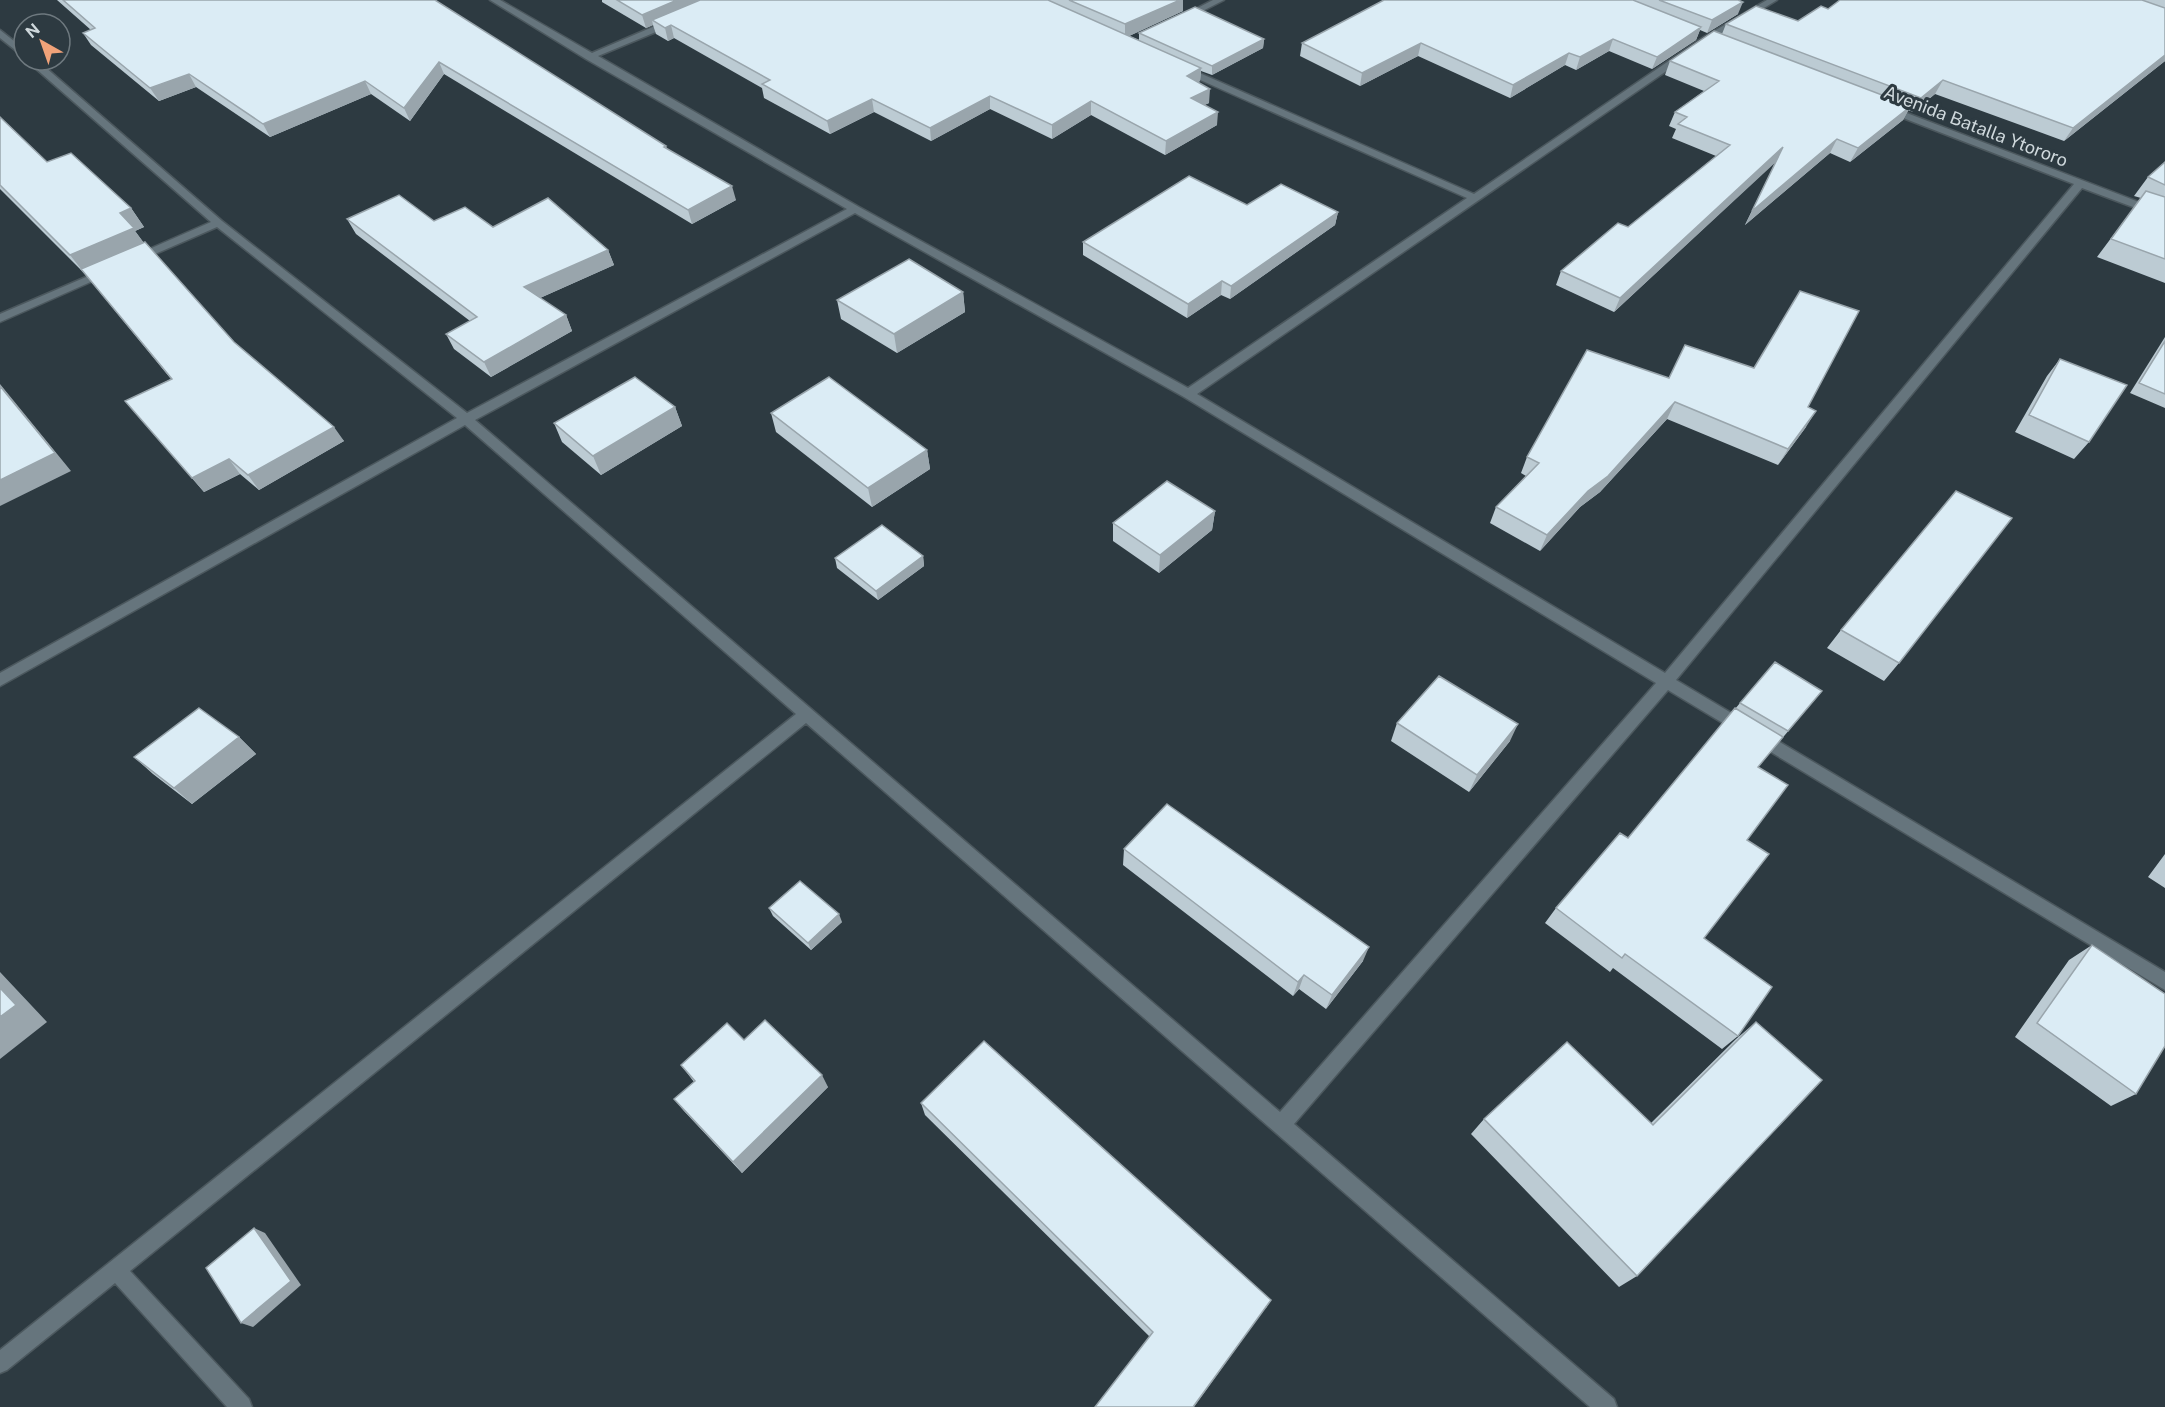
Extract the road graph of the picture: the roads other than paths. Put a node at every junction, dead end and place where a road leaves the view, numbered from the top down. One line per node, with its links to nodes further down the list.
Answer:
1 (494, 0): 11 (street)
2 (1220, 0): 5 (street)
3 (1773, 0): 8 (street)
4 (682, 17): 11 (street)
5 (1168, 24)
6 (0, 33): 10 (street)
7 (1696, 35): 8 (street)
8 (1707, 39): 9 (street); 16 (street)
9 (1718, 43)
10 (12, 44)
11 (589, 57): 17 (street)
12 (1170, 63): 16 (street)
13 (45, 72): 19 (street)
14 (1882, 107): 15 (street, Avenida Batalla Ytororo)
15 (2080, 184): 18 (street, Avenida Batalla Ytororo); 24 (street)
16 (1475, 198): 21 (street)
17 (855, 208): 21 (street); 22 (street)
18 (2165, 216)
19 (218, 224): 20 (street); 22 (street)
20 (0, 318)
21 (1188, 394): 24 (street)
22 (466, 419): 23 (street); 25 (street)
23 (0, 680)
24 (1666, 682): 26 (street); 27 (street)
25 (808, 713): 27 (street); 28 (street)
26 (2165, 982)
27 (1280, 1126): 31 (street)
28 (115, 1269): 29 (street); 30 (street)
29 (0, 1363)
30 (241, 1407)
31 (1606, 1407)

